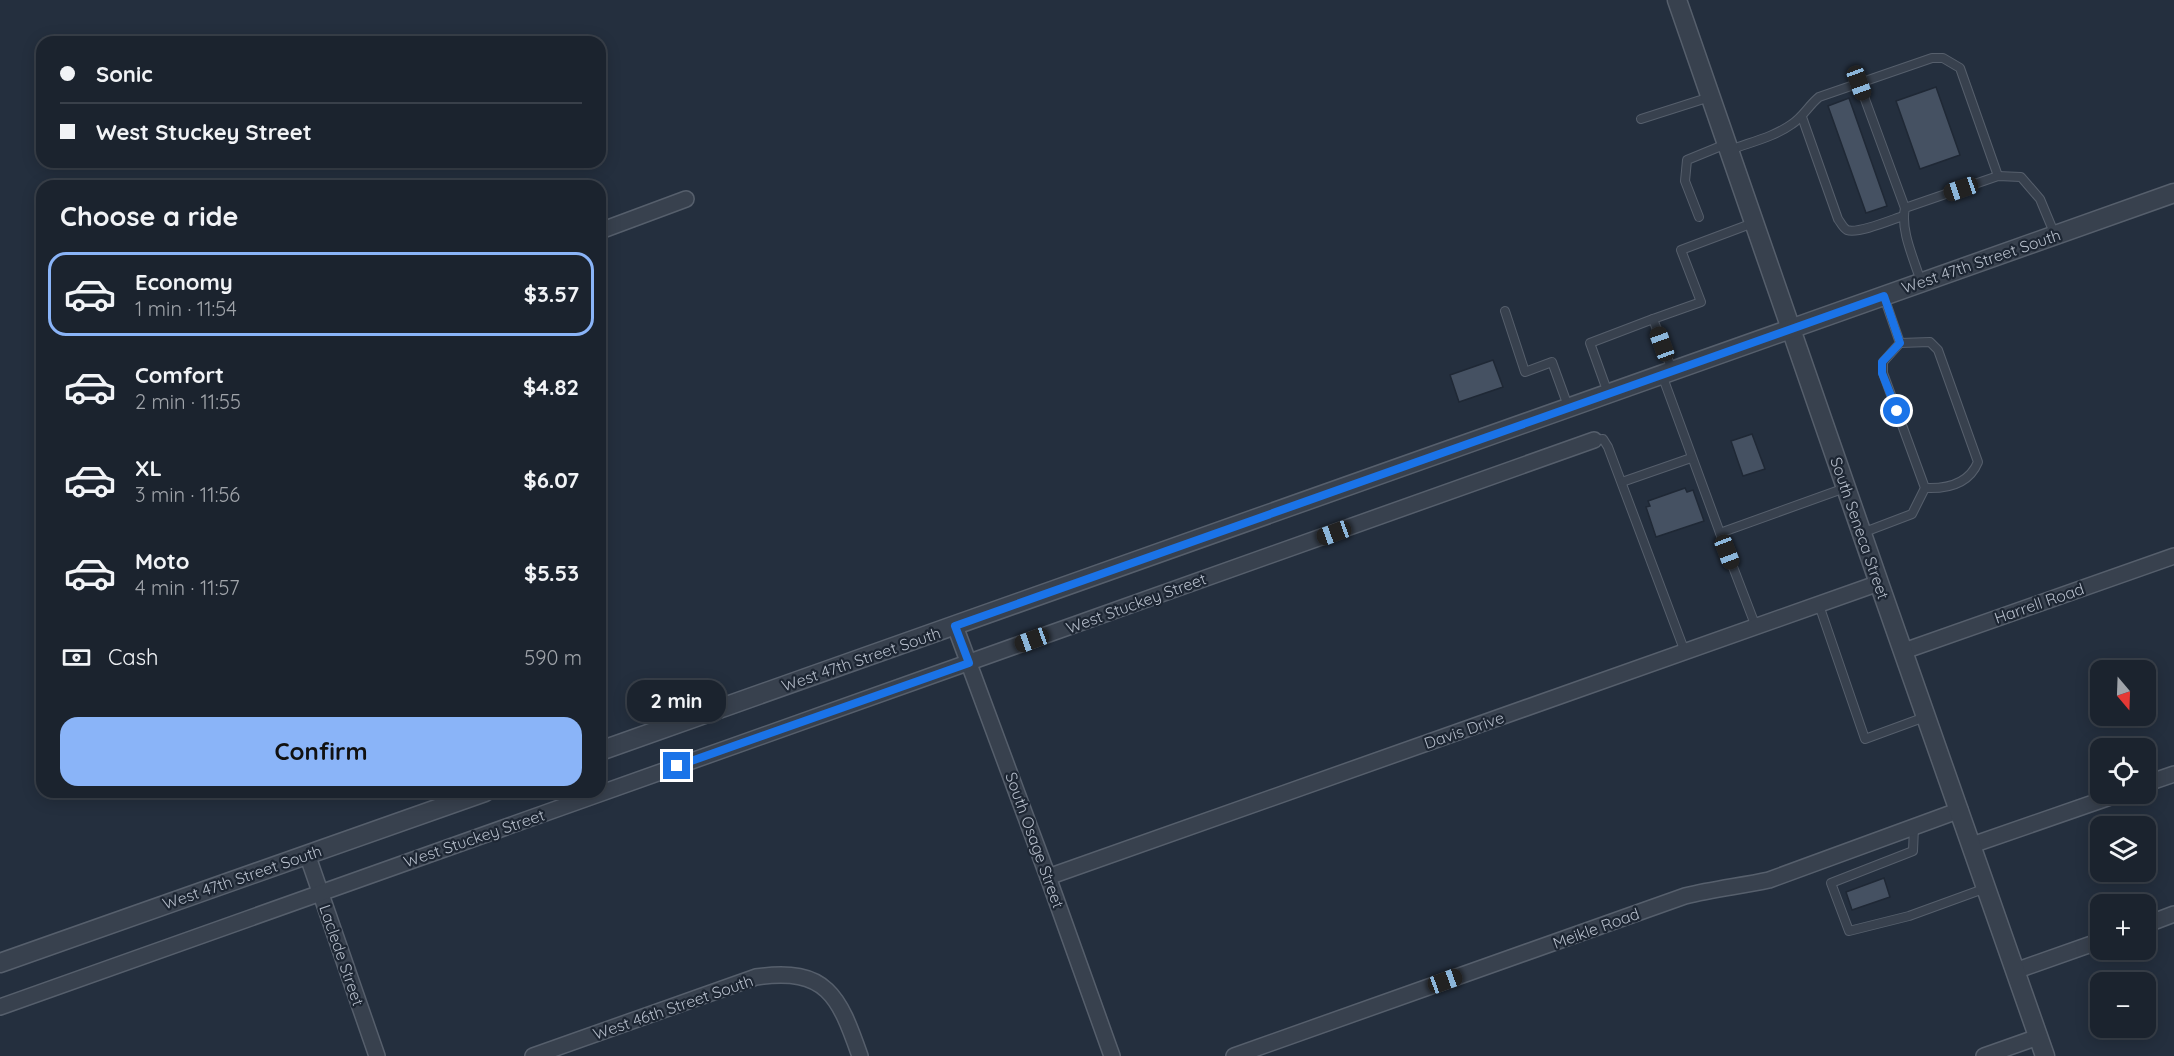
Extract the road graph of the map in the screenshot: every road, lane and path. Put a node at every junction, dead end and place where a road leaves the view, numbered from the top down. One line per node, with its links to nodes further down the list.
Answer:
1 (1677, 0): 3 (street, South Seneca Street)
2 (1859, 83): 4 (lane); 7 (lane); 10 (lane)
3 (1711, 96): 5 (lane); 6 (street, South Seneca Street)
4 (1802, 117): 6 (lane); 10 (lane)
5 (1641, 119)
6 (1729, 146): 11 (lane); 12 (street, South Seneca Street)
7 (1998, 176): 10 (lane); 14 (lane)
8 (2174, 193): 14 (street, West 47th Street South)
9 (686, 198): 13 (street)
10 (1904, 212): 15 (lane)
11 (1699, 217)
12 (1755, 222): 18 (lane); 19 (street, South Seneca Street)
13 (606, 229)
14 (2055, 235): 15 (street, West 47th Street South)
15 (1921, 283): 16 (street, West 47th Street South)
16 (1884, 296): 19 (street, West 47th Street South); 20 (lane)
17 (1505, 311): 23 (lane)
18 (1653, 320): 21 (lane); 22 (lane)
19 (1790, 328): 21 (street, West 47th Street South); 27 (street, South Seneca Street)
20 (1900, 343): 28 (lane); 28 (lane)
21 (1667, 373): 22 (street, West 47th Street South); 25 (lane)
22 (1608, 394): 23 (street, West 47th Street South)
23 (1568, 408): 34 (street, West 47th Street South)
24 (1594, 440): 26 (lane); 38 (street, West Stuckey Street)
25 (1691, 458): 26 (lane); 29 (lane)
26 (1622, 482): 37 (lane)
27 (1846, 488): 29 (lane); 30 (street, South Seneca Street)
28 (1925, 488): 30 (lane)
29 (1720, 533): 35 (lane)
30 (1862, 533): 32 (street, South Seneca Street)
31 (2174, 556): 36 (street, Harrell Road)
32 (1879, 583): 33 (street, Davis Drive); 36 (street, South Seneca Street)
33 (1819, 605): 35 (street, Davis Drive); 39 (lane)
34 (955, 626): 38 (street, South Osage Street); 40 (street, West 47th Street South)
35 (1756, 627): 37 (street, Davis Drive)
36 (1904, 651): 39 (street, South Seneca Street)
37 (1684, 652): 51 (street, Davis Drive)
38 (969, 663): 43 (street, West Stuckey Street); 51 (street, South Osage Street)
39 (1927, 716): 47 (street, South Seneca Street)
40 (606, 749)
41 (2174, 774): 42 (street)
42 (2156, 780)
43 (606, 791)
44 (586, 798): 53 (street, West Stuckey Street)
45 (442, 799): 50 (street, West 47th Street South)
46 (2090, 804): 49 (street)
47 (1960, 810): 48 (street, Meikle Road); 49 (street, South Seneca Street)
48 (1914, 827): 52 (lane); 65 (street, Meikle Road)
49 (1972, 845): 52 (street, South Seneca Street)
50 (307, 854): 53 (street, Laclede Street); 57 (street, West 47th Street South)
51 (1048, 877): 64 (street, South Osage Street)
52 (1987, 888): 58 (street, South Seneca Street)
53 (320, 892): 59 (street, West Stuckey Street); 61 (street, Laclede Street)
54 (2174, 914): 55 (street)
55 (2156, 921)
56 (2090, 945): 58 (street)
57 (0, 963)
58 (2015, 971): 60 (street, South Seneca Street)
59 (0, 1007)
60 (2038, 1037): 66 (street); 67 (street, South Seneca Street)
61 (377, 1056)
62 (533, 1056): 63 (street, West 46th Street South)
63 (860, 1056)
64 (1112, 1056)
65 (1234, 1056)
66 (1984, 1056)
67 (2045, 1056)

